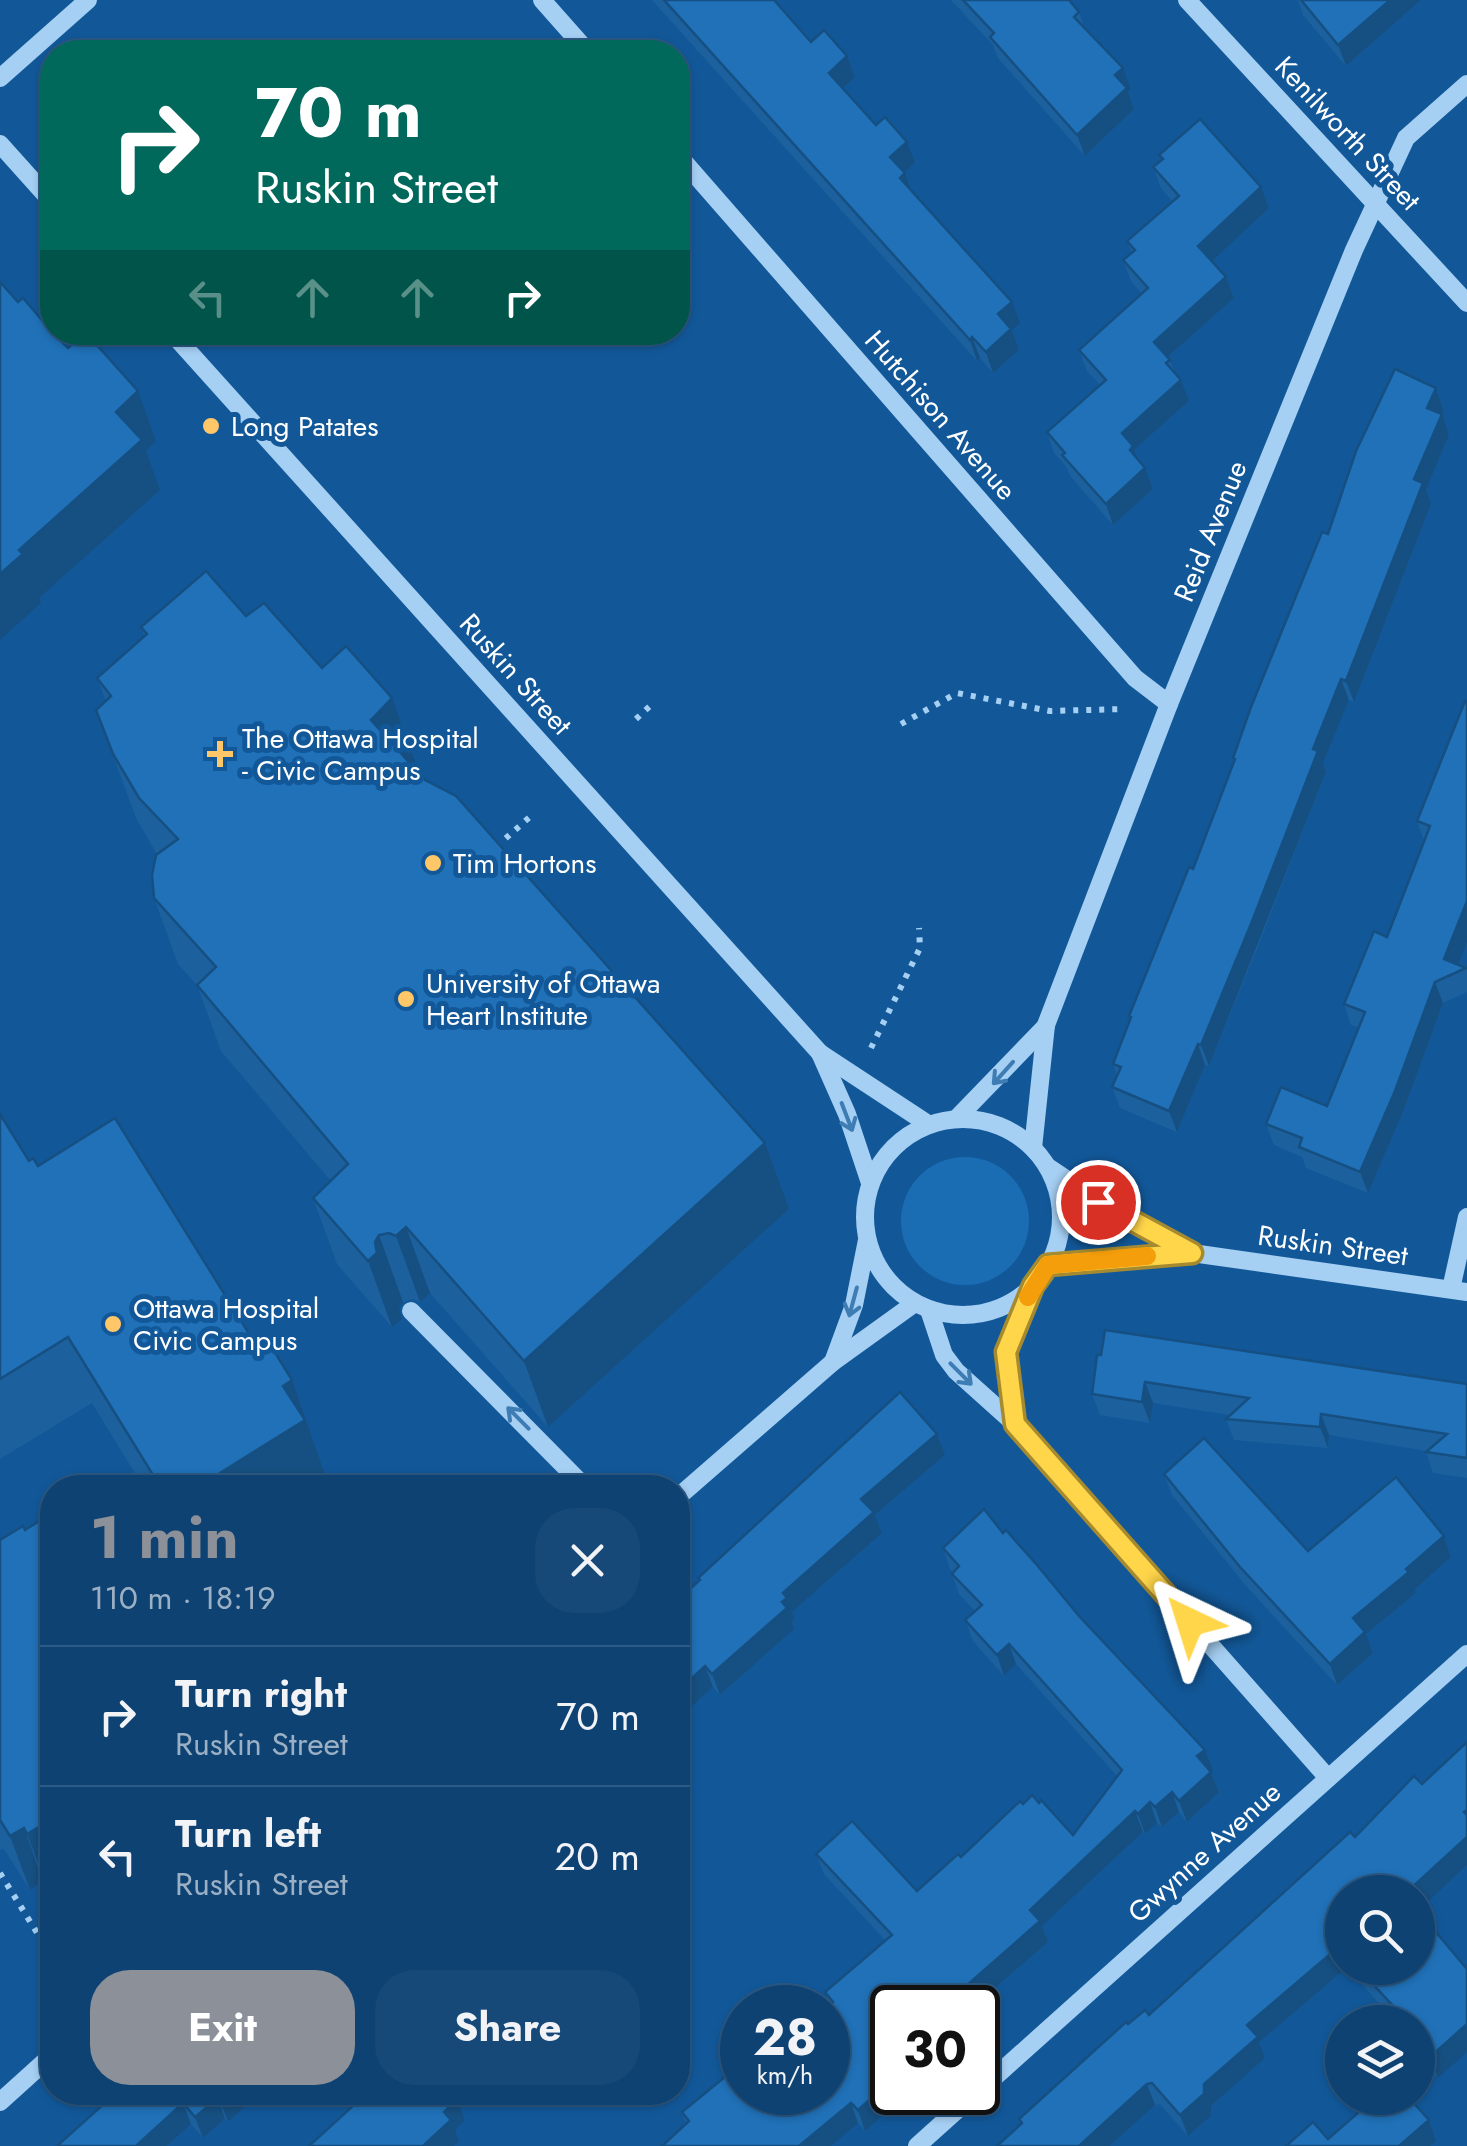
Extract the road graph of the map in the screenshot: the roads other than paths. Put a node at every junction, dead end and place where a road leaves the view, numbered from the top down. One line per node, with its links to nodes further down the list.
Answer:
1 (88, 0): 4 (street)
2 (542, 0): 5 (street)
3 (1187, 0): 12 (street, Kenilworth Street)
4 (43, 40)
5 (577, 40)
6 (40, 43): 7 (street)
7 (0, 78)
8 (1467, 84): 12 (street, Reid Avenue)
9 (0, 144): 11 (street)
10 (690, 169): 15 (street, Hutchison Avenue)
11 (40, 189)
12 (1375, 202): 13 (street, Kenilworth Street); 15 (street, Reid Avenue)
13 (1467, 304)
14 (183, 345): 17 (street, Ruskin Street)
15 (1169, 704): 16 (street, Reid Avenue)
16 (1046, 1026): 18 (street, Reid Avenue, one-way to 18); 20 (street, Reid Avenue)
17 (820, 1052): 19 (street, Ruskin Street); 22 (street, Ruskin Street, one-way to 22)
18 (957, 1118): 19 (street); 20 (street)
19 (928, 1124): 22 (street)
20 (1033, 1148): 21 (street)
21 (1048, 1167): 25 (street, Ruskin Street); 26 (street)
22 (870, 1183): 24 (street)
23 (1467, 1217): 28 (street)
24 (867, 1240): 29 (street); 31 (street, one-way to 31)
25 (1192, 1253): 26 (street, Ruskin Street); 28 (street, Ruskin Street)
26 (1048, 1265): 27 (street)
27 (1033, 1286): 29 (street); 32 (street)
28 (1459, 1291)
29 (922, 1307): 31 (street); 32 (street, one-way to 32)
30 (410, 1311): 33 (street, one-way to 30)
31 (832, 1362): 34 (street)
32 (1015, 1424): 36 (street)
33 (573, 1475)
34 (690, 1487)
35 (1467, 1654): 36 (street, Gwynne Avenue)
36 (1328, 1778): 38 (street, Gwynne Avenue)
37 (40, 2066): 39 (street)
38 (1000, 2071)
39 (0, 2102)
40 (952, 2115): 41 (street, Gwynne Avenue)
41 (918, 2146)

